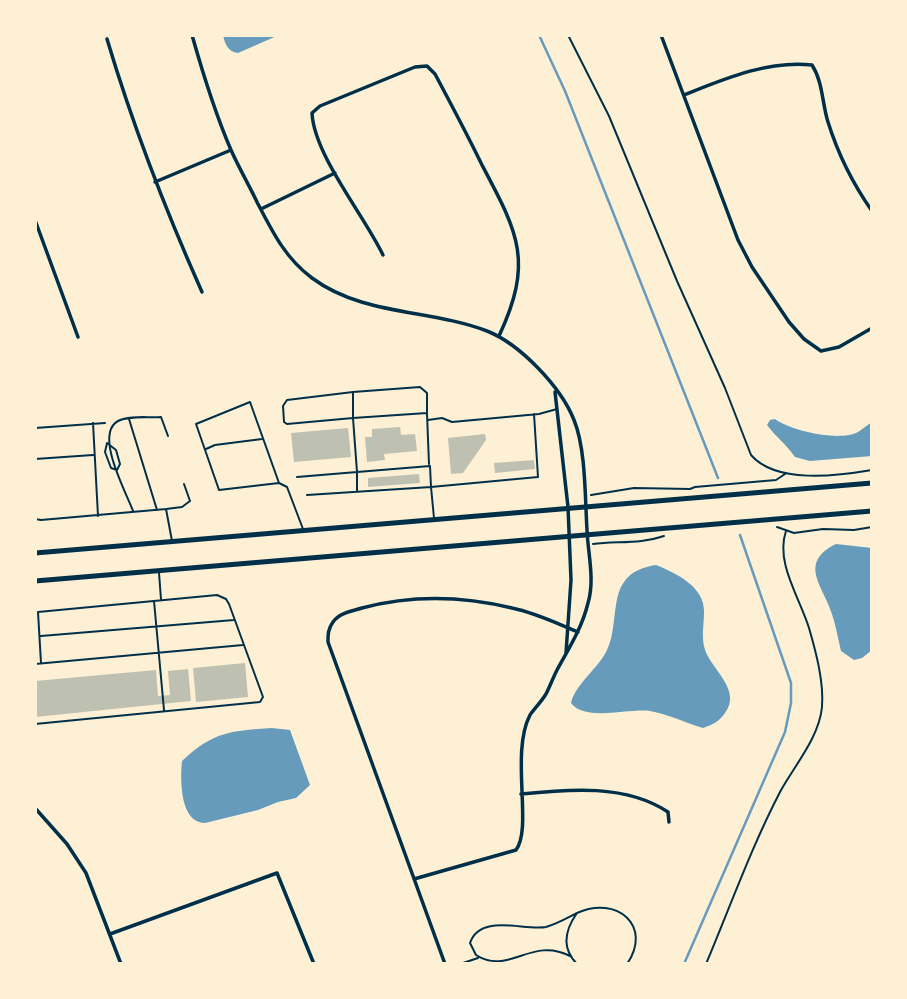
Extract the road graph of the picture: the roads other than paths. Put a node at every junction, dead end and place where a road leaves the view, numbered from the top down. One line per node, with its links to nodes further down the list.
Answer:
1 (192, 35): 5 (street)
2 (661, 35): 4 (street)
3 (107, 39): 7 (street)
4 (684, 95): 9 (street); 13 (street)
5 (231, 150): 7 (street); 8 (street)
6 (335, 173): 8 (street); 11 (street); 14 (street)
7 (155, 182): 12 (street)
8 (261, 209): 14 (street)
9 (872, 211)
10 (35, 220): 15 (street)
11 (383, 255)
12 (202, 292)
13 (872, 328)
14 (499, 336): 16 (street)
15 (78, 337)
16 (555, 390): 18 (street); 43 (street)
17 (354, 392): 19 (lane); 22 (lane); 22 (lane)
18 (558, 409): 20 (lane); 44 (street)
19 (427, 413): 22 (lane); 23 (lane)
20 (534, 414): 23 (lane); 40 (lane)
21 (129, 418): 27 (lane); 29 (lane); 46 (lane)
22 (353, 418): 35 (lane)
23 (428, 419): 33 (lane)
24 (105, 423): 25 (lane)
25 (93, 424): 26 (lane); 31 (lane)
26 (35, 428)
27 (168, 436)
28 (263, 439): 30 (lane); 30 (lane); 37 (lane)
29 (107, 443): 34 (lane); 34 (lane)
30 (205, 450): 37 (lane)
31 (94, 455): 32 (lane); 49 (lane)
32 (35, 460)
33 (430, 466): 35 (lane); 40 (lane)
34 (117, 470): 48 (lane)
35 (357, 472): 36 (lane); 41 (lane)
36 (297, 477)
37 (279, 483): 52 (lane)
38 (872, 483): 43 (main road)
39 (184, 484): 45 (lane)
40 (431, 487): 41 (lane); 51 (lane)
41 (357, 492): 42 (lane)
42 (307, 495)
43 (586, 506): 44 (main road); 53 (street)
44 (568, 507): 51 (main road); 54 (street)
45 (166, 509): 46 (lane); 55 (lane)
46 (157, 510): 48 (lane)
47 (872, 511): 53 (main road)
48 (133, 512): 49 (lane)
49 (98, 516): 50 (lane)
50 (35, 519)
51 (434, 519): 52 (main road)
52 (303, 530): 55 (main road)
53 (587, 534): 54 (main road); 64 (street)
54 (569, 536): 57 (main road); 63 (street)
55 (172, 541): 56 (main road)
56 (35, 552)
57 (159, 571): 58 (main road); 59 (lane)
58 (35, 581)
59 (161, 600): 60 (lane); 61 (lane)
60 (154, 601): 62 (lane); 65 (lane)
61 (235, 620): 62 (lane); 66 (lane)
62 (156, 627): 65 (lane); 67 (lane)
63 (567, 628): 64 (street); 68 (street); 76 (street)
64 (578, 632): 68 (street)
65 (40, 636): 69 (lane)
66 (244, 645): 67 (lane); 71 (lane)
67 (158, 653): 69 (lane); 71 (lane)
68 (566, 655): 73 (street)
69 (41, 663): 70 (lane)
70 (35, 664)
71 (164, 711): 72 (lane)
72 (35, 724)
73 (521, 794): 75 (street); 76 (street)
74 (35, 807): 77 (street)
75 (669, 822)
76 (414, 879): 80 (street)
77 (110, 934): 78 (street); 79 (street)
78 (121, 964)
79 (314, 964)
80 (445, 964)

